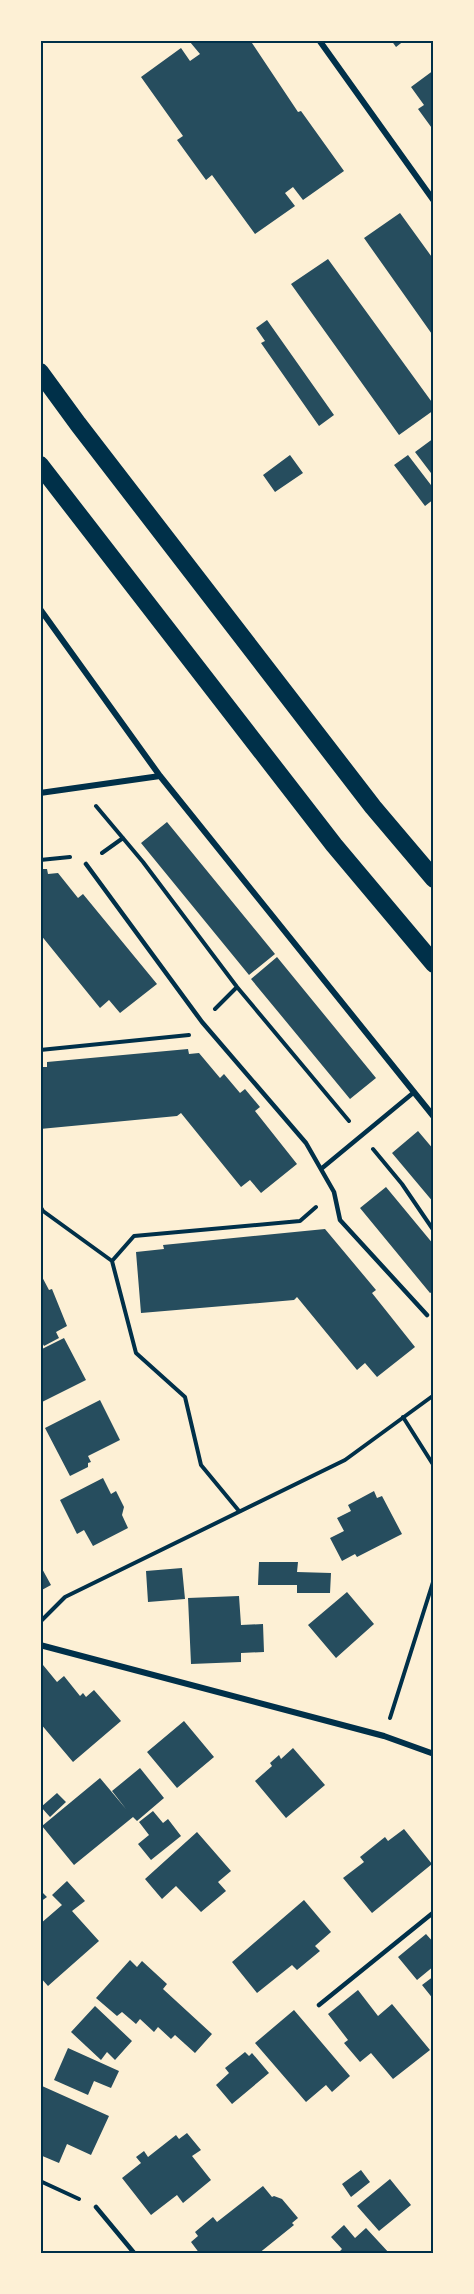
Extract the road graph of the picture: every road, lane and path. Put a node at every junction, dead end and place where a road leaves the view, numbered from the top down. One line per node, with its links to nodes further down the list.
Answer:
1 (319, 40): 2 (street)
2 (434, 201)
3 (40, 372): 10 (highway)
4 (40, 465): 11 (highway)
5 (40, 609): 6 (street)
6 (160, 776): 7 (street); 15 (street)
7 (80, 788): 8 (street); 12 (path)
8 (40, 793)
9 (86, 864): 13 (lane)
10 (434, 879)
11 (434, 964)
12 (237, 987): 13 (path); 17 (path)
13 (202, 1022): 14 (path); 18 (lane)
14 (40, 1050)
15 (413, 1093): 16 (street); 17 (lane)
16 (434, 1117)
17 (361, 1136): 18 (lane); 21 (path)
18 (321, 1169): 19 (lane)
19 (334, 1192): 22 (path); 23 (lane)
20 (40, 1206): 22 (path)
21 (434, 1231)
22 (112, 1260): 27 (path)
23 (426, 1316)
24 (434, 1395): 25 (path)
25 (403, 1417): 26 (path); 27 (path)
26 (434, 1466)
27 (239, 1511): 29 (path)
28 (434, 1579): 31 (path)
29 (40, 1622)
30 (40, 1645): 31 (street)
31 (384, 1736): 32 (street)
32 (434, 1754)
33 (434, 1912): 34 (lane)
34 (319, 2005)
35 (40, 2181): 36 (path)
36 (96, 2207): 37 (lane)
37 (135, 2253)

